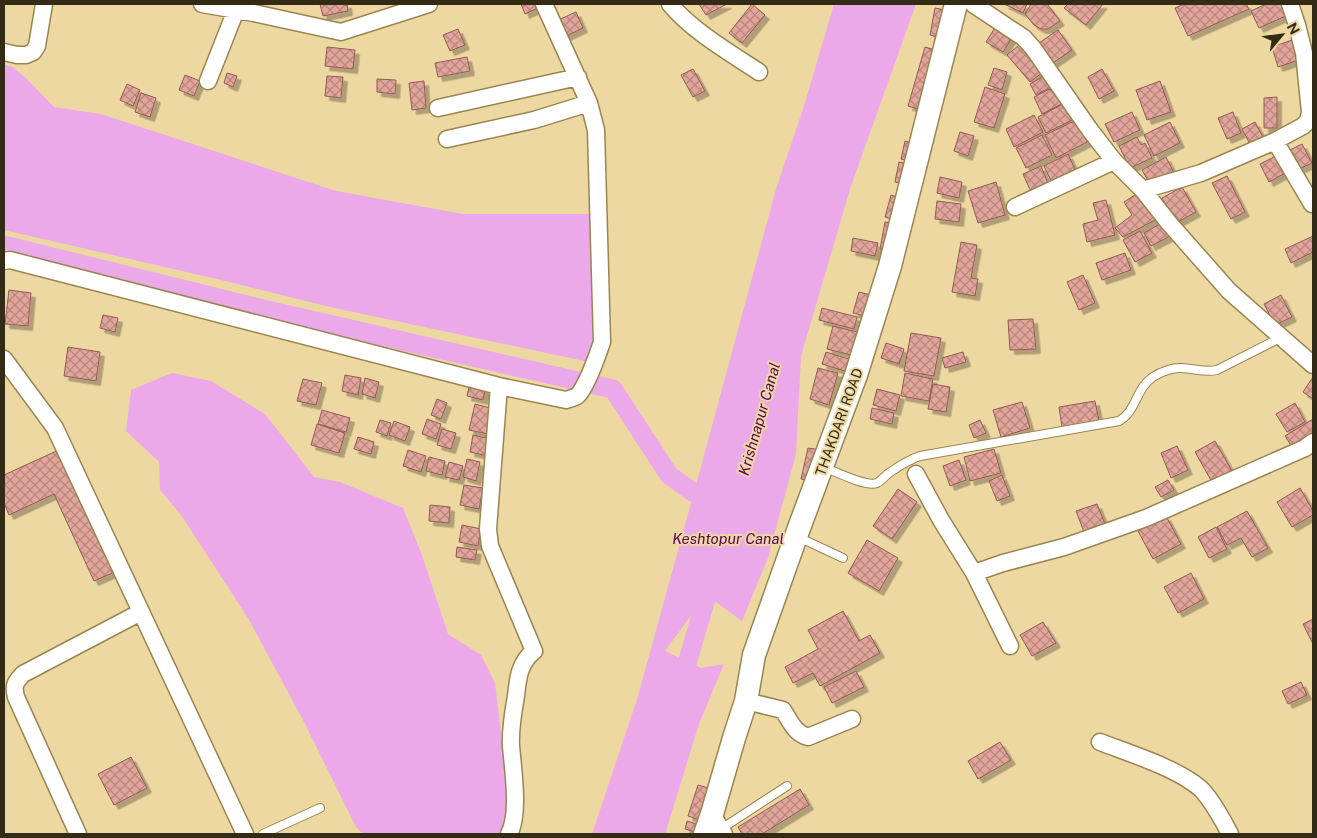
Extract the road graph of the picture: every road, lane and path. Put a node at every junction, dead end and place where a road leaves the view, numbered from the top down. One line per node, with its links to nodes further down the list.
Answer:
1 (44, 4): 10 (street)
2 (202, 4): 9 (street)
3 (429, 4): 9 (street)
4 (544, 4): 12 (street)
5 (670, 4): 11 (street)
6 (956, 4): 28 (street, THAKDARI ROAD)
7 (973, 4): 18 (street)
8 (1290, 4): 17 (street)
9 (236, 10): 13 (street)
10 (4, 52)
11 (759, 72)
12 (578, 78): 14 (street); 15 (street)
13 (208, 81)
14 (589, 103): 16 (street); 26 (street)
15 (438, 108)
16 (447, 139)
17 (1275, 141): 19 (street); 20 (street)
18 (1114, 161): 19 (street); 21 (street)
19 (1143, 190): 23 (street)
20 (1312, 204)
21 (1015, 207)
22 (4, 261): 26 (street)
23 (1282, 337): 25 (street); 28 (lane)
24 (4, 359): 33 (street)
25 (1313, 365)
26 (499, 386): 44 (street)
27 (1313, 442): 32 (street)
28 (822, 466): 30 (street, THAKDARI ROAD)
29 (916, 474): 32 (street)
30 (796, 536): 31 (lane); 35 (street, THAKDARI ROAD)
31 (843, 558)
32 (974, 573): 34 (street)
33 (142, 612): 41 (street); 42 (street)
34 (1010, 646)
35 (746, 700): 36 (street); 40 (street, THAKDARI ROAD)
36 (852, 719)
37 (1100, 742): 45 (street)
38 (787, 786): 40 (lane)
39 (320, 808): 43 (lane)
40 (715, 828)
41 (78, 834)
42 (245, 834)
43 (263, 834)
44 (509, 834)
45 (1230, 834)

